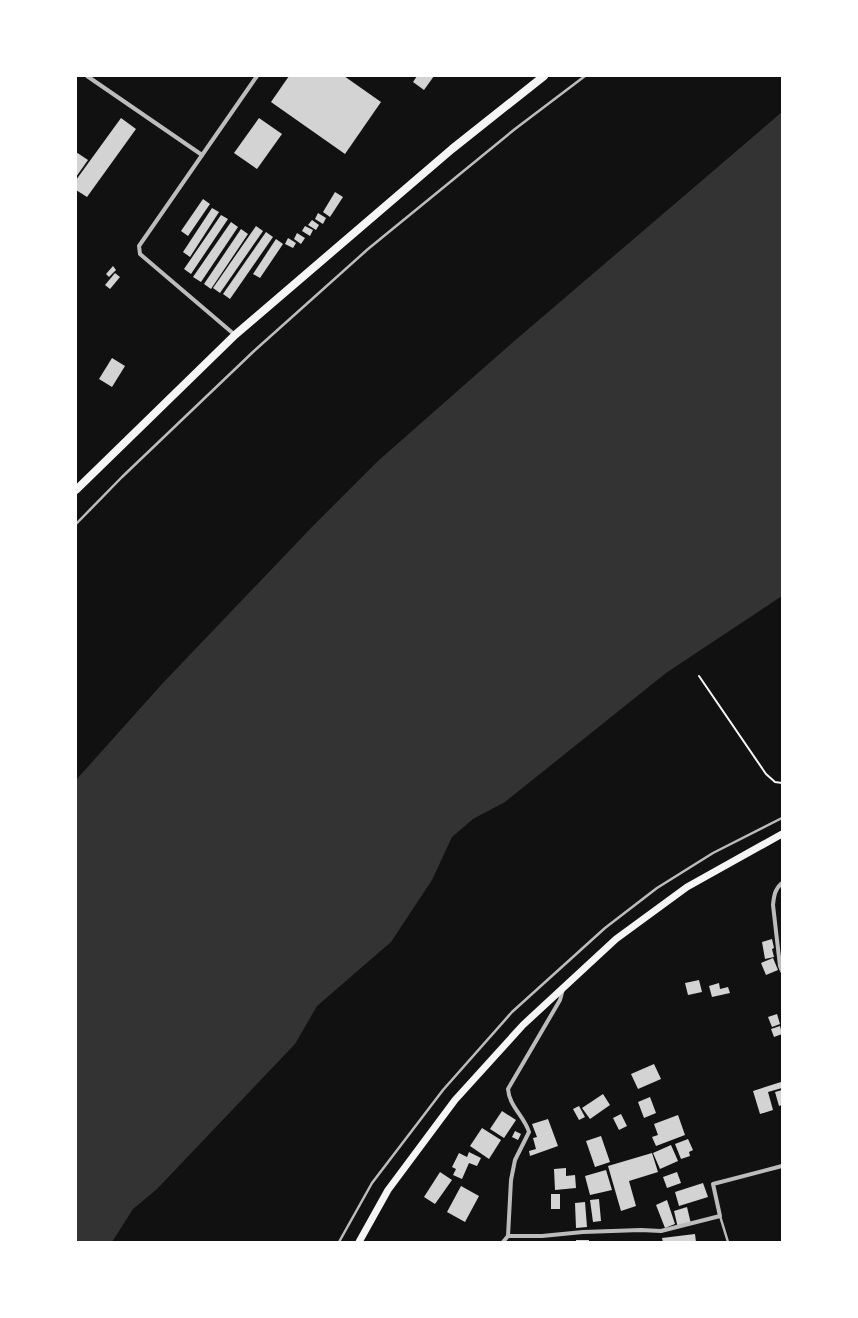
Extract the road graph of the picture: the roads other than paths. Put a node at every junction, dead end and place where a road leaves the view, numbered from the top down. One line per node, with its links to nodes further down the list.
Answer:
1 (87, 76): 5 (street)
2 (257, 76): 5 (street)
3 (544, 76): 6 (highway)
4 (585, 76): 8 (lane)
5 (202, 155): 6 (street)
6 (234, 335): 7 (highway)
7 (76, 490)
8 (76, 524)
9 (782, 818): 17 (lane)
10 (782, 834): 13 (main road)
11 (782, 883): 12 (street)
12 (782, 971)
13 (564, 986): 16 (street); 18 (main road)
14 (782, 1166): 15 (street)
15 (720, 1216): 16 (street); 20 (lane)
16 (508, 1236): 19 (street)
17 (339, 1242)
18 (359, 1242)
19 (503, 1242)
20 (728, 1242)

